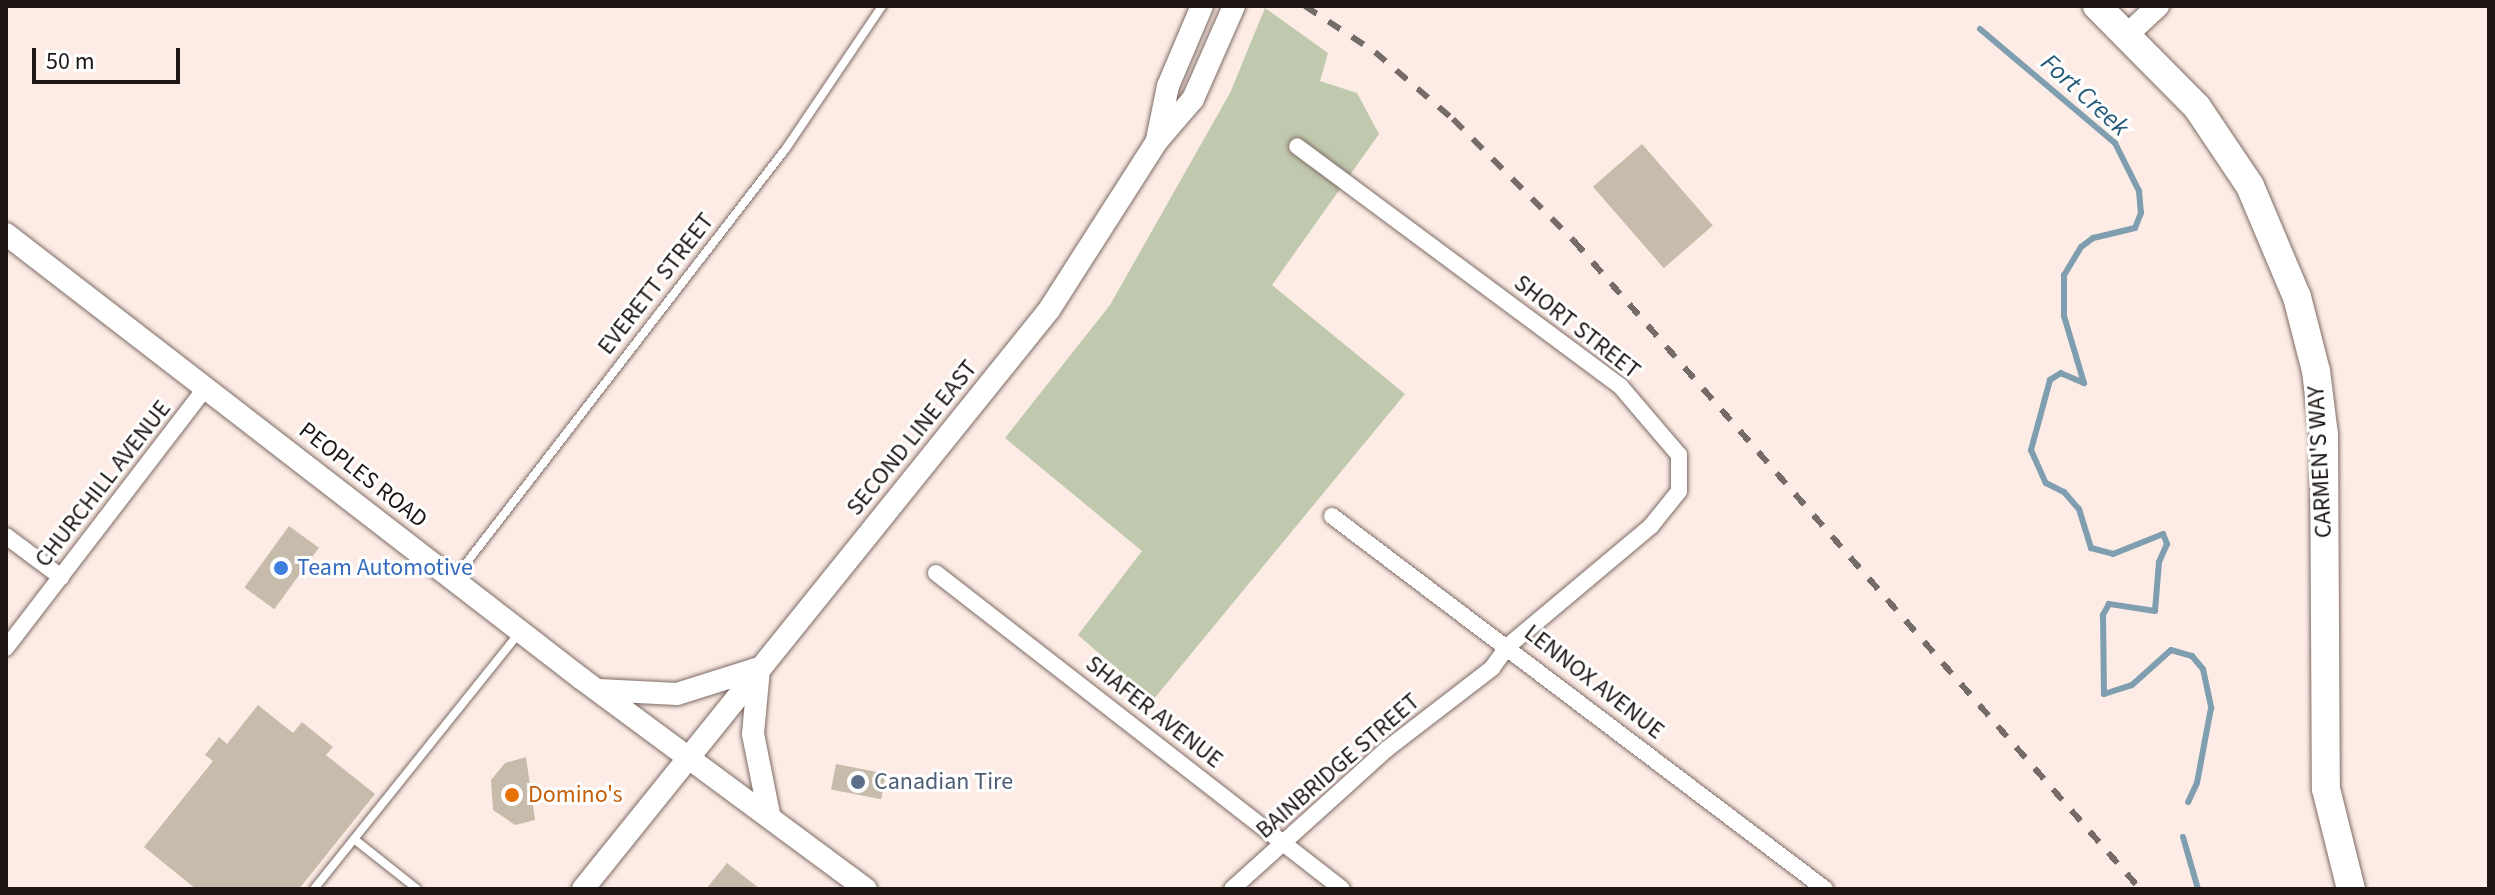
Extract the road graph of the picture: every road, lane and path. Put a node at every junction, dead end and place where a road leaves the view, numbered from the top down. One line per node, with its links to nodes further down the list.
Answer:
1 (882, 6): 15 (lane, EVERETT STREET)
2 (1202, 6): 7 (main road, SECOND LINE EAST)
3 (1234, 6): 7 (main road, SECOND LINE EAST)
4 (2097, 6): 6 (highway, CARMEN'S WAY)
5 (2158, 6): 6 (main road)
6 (2129, 33): 32 (highway, CARMEN'S WAY)
7 (1157, 141): 19 (main road, SECOND LINE EAST)
8 (1297, 146): 17 (street, SHORT STREET)
9 (6, 234): 10 (main road, PEOPLES ROAD)
10 (207, 386): 14 (street, CHURCHILL AVENUE); 15 (main road, PEOPLES ROAD)
11 (1332, 516): 17 (street, LENNOX AVENUE)
12 (6, 536): 14 (street)
13 (936, 573): 24 (street, SHAFER AVENUE)
14 (61, 577): 18 (street, CHURCHILL AVENUE)
15 (454, 580): 16 (main road, PEOPLES ROAD)
16 (521, 631): 20 (main road, PEOPLES ROAD); 23 (lane)
17 (1508, 646): 24 (street, BAINBRIDGE STREET); 31 (street, LENNOX AVENUE)
18 (6, 648)
19 (760, 667): 20 (main road); 21 (main road, SECOND LINE EAST); 22 (main road)
20 (598, 690): 21 (main road, PEOPLES ROAD)
21 (690, 754): 22 (main road, PEOPLES ROAD); 27 (main road, SECOND LINE EAST)
22 (769, 814): 28 (main road, PEOPLES ROAD)
23 (354, 839): 25 (lane); 26 (lane)
24 (1286, 845): 29 (street, BAINBRIDGE STREET); 30 (street, SHAFER AVENUE)
25 (314, 889)
26 (417, 889)
27 (583, 889)
28 (866, 889)
29 (1232, 889)
30 (1342, 889)
31 (1825, 889)
32 (2351, 889)

